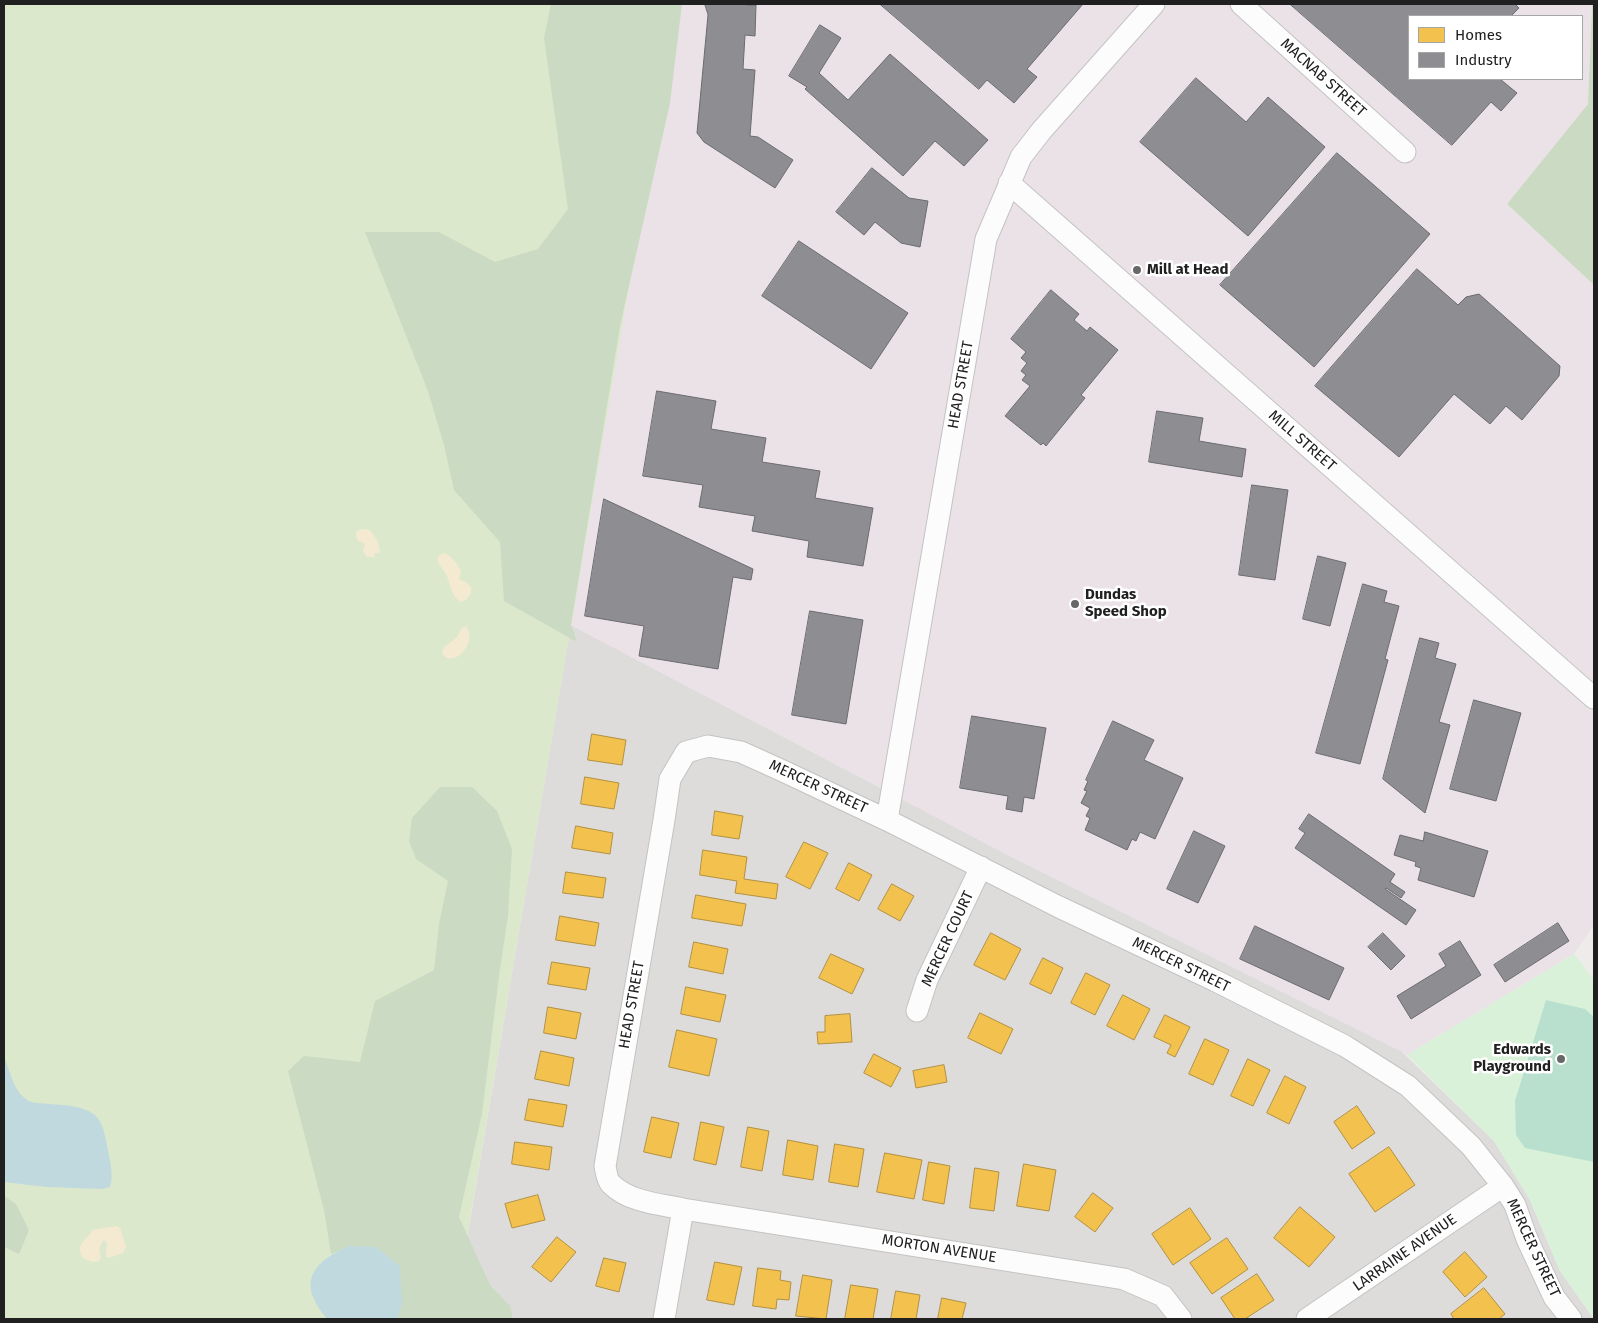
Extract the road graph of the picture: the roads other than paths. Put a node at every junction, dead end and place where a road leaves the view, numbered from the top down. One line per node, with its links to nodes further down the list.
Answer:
1 (1154, 4): 4 (street, HEAD STREET)
2 (1241, 4): 3 (street, MACNAB STREET)
3 (1405, 152)
4 (1009, 183): 5 (street, MILL STREET); 7 (street, HEAD STREET)
5 (1594, 698)
6 (686, 752): 7 (street, MERCER STREET); 11 (street, HEAD STREET)
7 (887, 820): 8 (street, MERCER STREET)
8 (981, 867): 9 (street, MERCER COURT); 10 (street, MERCER STREET)
9 (917, 1011)
10 (1503, 1186): 14 (street, LARRAINE AVENUE); 15 (street, MERCER STREET)
11 (683, 1209): 12 (street); 13 (street, MORTON AVENUE)
12 (664, 1319)
13 (1181, 1319)
14 (1307, 1319)
15 (1570, 1319)

